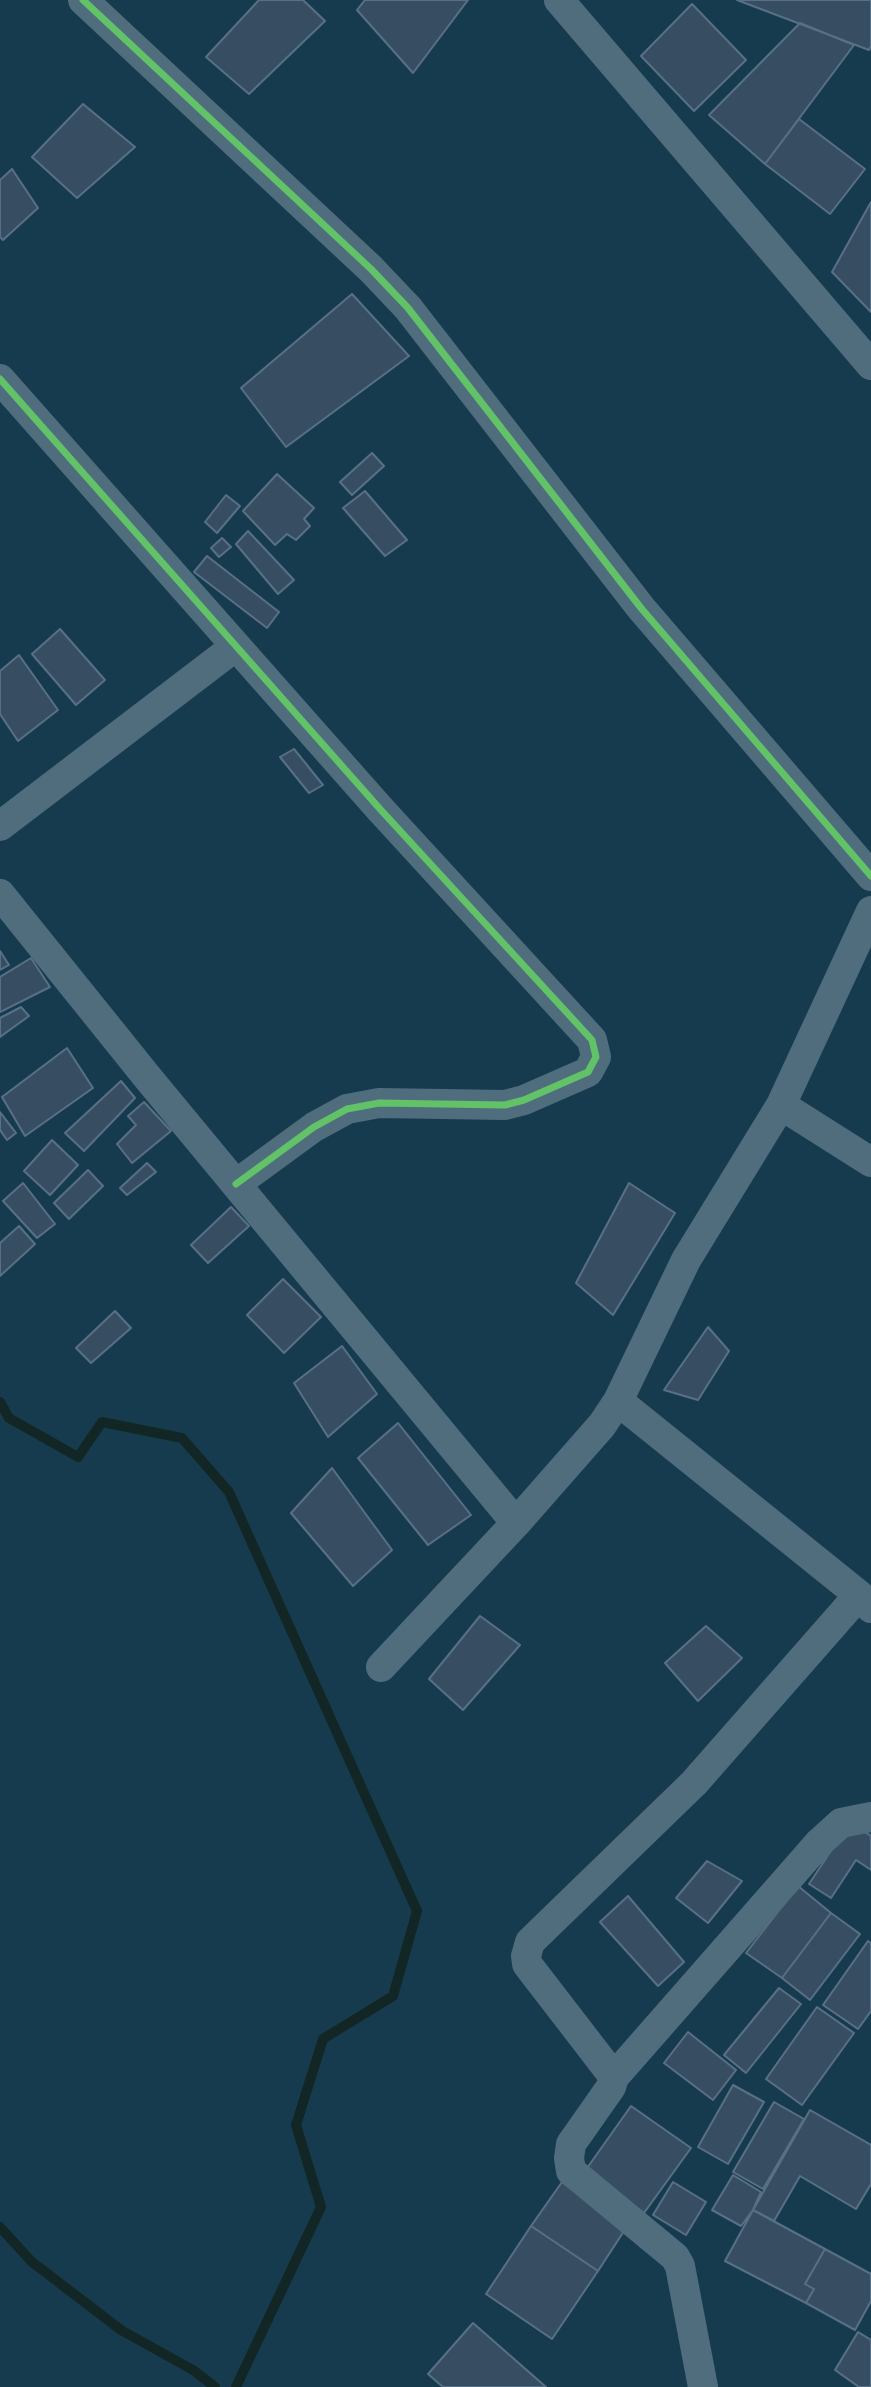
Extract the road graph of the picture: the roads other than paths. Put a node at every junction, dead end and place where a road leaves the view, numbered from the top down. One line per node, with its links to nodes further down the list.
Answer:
1 (83, 0): 7 (street)
2 (559, 0): 3 (street)
3 (871, 365)
4 (0, 379): 5 (street)
5 (236, 646): 6 (street); 12 (street)
6 (0, 826)
7 (871, 876)
8 (0, 894): 12 (street)
9 (871, 911): 10 (street)
10 (781, 1105): 11 (street); 13 (street)
11 (871, 1162)
12 (236, 1184): 14 (street)
13 (618, 1401): 14 (street); 15 (street)
14 (516, 1522): 16 (street)
15 (865, 1602): 18 (street)
16 (381, 1667)
17 (871, 1818): 18 (street)
18 (614, 2077): 19 (street)
19 (703, 2387)

